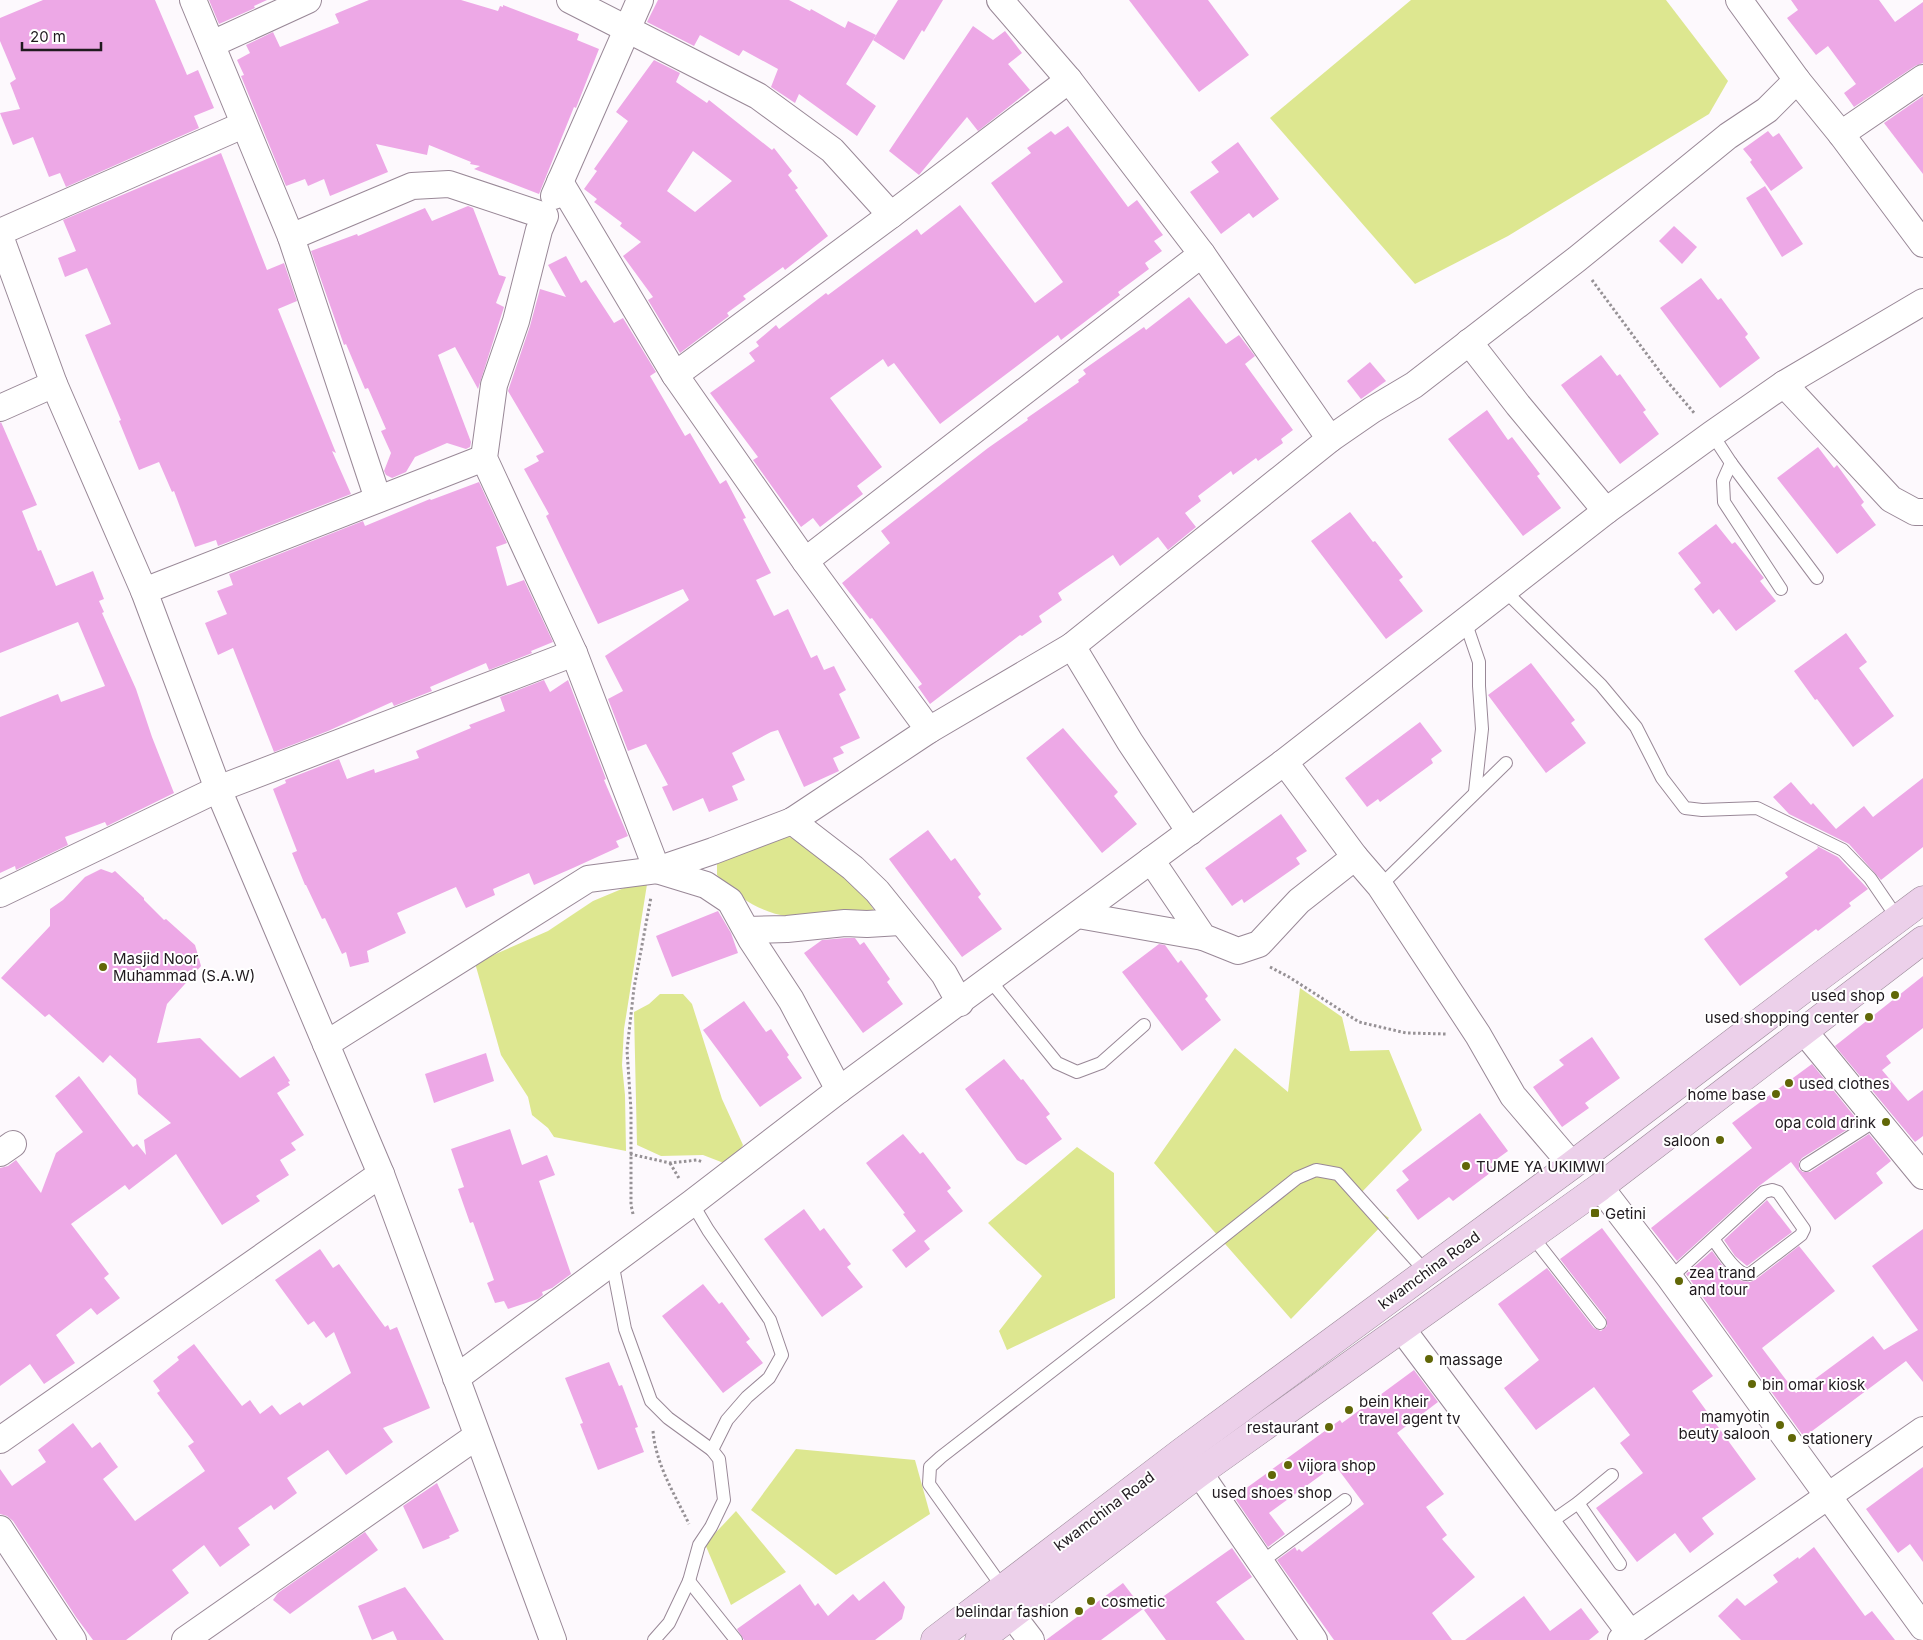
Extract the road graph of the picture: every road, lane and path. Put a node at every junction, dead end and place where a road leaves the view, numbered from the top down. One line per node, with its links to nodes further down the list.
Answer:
1 (193, 0): 8 (street)
2 (308, 0): 8 (street)
3 (570, 0): 7 (street)
4 (640, 0): 7 (street)
5 (1000, 0): 10 (street)
6 (1739, 0): 11 (street)
7 (627, 29): 14 (street); 15 (street)
8 (212, 44): 12 (street)
9 (1923, 78): 13 (street)
10 (1069, 80): 15 (street); 21 (street)
11 (1797, 80): 13 (street); 22 (street)
12 (244, 125): 17 (street); 19 (street)
13 (1842, 134): 20 (street)
14 (560, 182): 16 (street); 25 (street)
15 (892, 215): 25 (street)
16 (545, 216): 19 (street); 31 (street)
17 (0, 232)
18 (0, 236): 26 (street)
19 (291, 237): 33 (street)
20 (1923, 244)
21 (1202, 254): 30 (street); 36 (street)
22 (1577, 259): 24 (street); 29 (path)
23 (1923, 302): 27 (street)
24 (1469, 342): 30 (street); 34 (street)
25 (675, 375): 36 (street)
26 (54, 384): 28 (street); 40 (street)
27 (1784, 384): 29 (street); 35 (street)
28 (0, 408)
29 (1712, 434): 32 (lane); 34 (street)
30 (1330, 439): 42 (street)
31 (484, 458): 33 (street); 43 (street)
32 (1731, 463): 37 (lane); 38 (lane)
33 (378, 499): 40 (street)
34 (1606, 511): 39 (street)
35 (1923, 512)
36 (805, 561): 44 (street)
37 (1816, 578)
38 (1781, 589)
39 (1504, 590): 41 (street); 58 (lane)
40 (144, 591): 47 (street)
41 (1465, 621): 45 (street); 48 (lane)
42 (1072, 646): 44 (street); 50 (street)
43 (574, 653): 47 (street); 53 (street)
44 (929, 730): 49 (street)
45 (1283, 763): 50 (street); 51 (street)
46 (1506, 763): 48 (lane)
47 (218, 789): 55 (street); 71 (street)
48 (1475, 792): 54 (lane)
49 (792, 821): 53 (street); 59 (street)
50 (1190, 832): 52 (street)
51 (1356, 857): 54 (street); 63 (street)
52 (1151, 860): 57 (street); 61 (street)
53 (657, 870): 60 (street); 71 (street); 74 (path)
54 (1380, 886): 70 (street)
55 (0, 894)
56 (1923, 900): 58 (main road, kwamchina Road)
57 (1078, 915): 61 (street); 65 (street)
58 (1898, 919): 64 (main road, kwamchina Road)
59 (900, 922): 60 (street); 66 (street)
60 (747, 930): 72 (street)
61 (1203, 937): 63 (street)
62 (1923, 940): 67 (main road, kwamchina Road)
63 (1238, 951): 70 (path)
64 (1822, 975): 67 (main road); 75 (main road, kwamchina Road)
65 (989, 979): 66 (street); 68 (lane)
66 (960, 1003): 72 (street)
67 (1840, 1003): 69 (main road, kwamchina Road)
68 (1144, 1025)
69 (1803, 1030): 73 (street); 80 (main road, kwamchina Road)
70 (1478, 1035): 75 (street)
71 (326, 1044): 78 (street)
72 (839, 1090): 77 (street)
73 (1878, 1119): 76 (lane); 79 (street)
74 (630, 1154): 77 (path); 84 (path)
75 (1572, 1165): 86 (main road, kwamchina Road)
76 (1806, 1165)
77 (735, 1170): 81 (street)
78 (381, 1174): 90 (street); 94 (street)
79 (1923, 1176)
80 (1600, 1188): 82 (main road, kwamchina Road); 87 (street)
81 (692, 1202): 84 (street); 95 (lane)
82 (1532, 1236): 88 (lane); 89 (main road, kwamchina Road)
83 (1713, 1239): 83 (lane); 87 (lane)
84 (640, 1241): 85 (street)
85 (612, 1262): 90 (street); 91 (lane)
86 (1426, 1272): 96 (main road, kwamchina Road); 108 (lane)
87 (1670, 1278): 99 (street)
88 (1600, 1323)
89 (1402, 1328): 97 (main road, kwamchina Road); 102 (street)
90 (456, 1378): 93 (street)
91 (651, 1402): 95 (lane); 104 (path)
92 (1923, 1430): 99 (street)
93 (477, 1436): 113 (street); 114 (street)
94 (0, 1440)
95 (712, 1450): 104 (lane)
96 (1183, 1450): 97 (street); 108 (main road, kwamchina Road)
97 (1199, 1473): 105 (street); 109 (main road, kwamchina Road)
98 (1612, 1475): 101 (lane)
99 (1828, 1498): 110 (street); 111 (street)
100 (1345, 1500): 105 (lane)
101 (1578, 1503): 102 (lane); 106 (lane)
102 (1548, 1524): 111 (street)
103 (0, 1529): 112 (street)
104 (699, 1545): 107 (lane)
105 (1260, 1563): 120 (street)
106 (1620, 1564)
107 (689, 1581): 115 (lane); 116 (lane)
108 (1002, 1588): 117 (main road, kwamchina Road)
109 (1012, 1615): 118 (main road, kwamchina Road); 119 (street)
110 (1923, 1627)
111 (1626, 1637)
112 (73, 1640)
113 (185, 1640)
114 (553, 1640)
115 (654, 1640)
116 (736, 1640)
117 (935, 1640)
118 (980, 1640)
119 (1031, 1640)
120 (1314, 1640)

